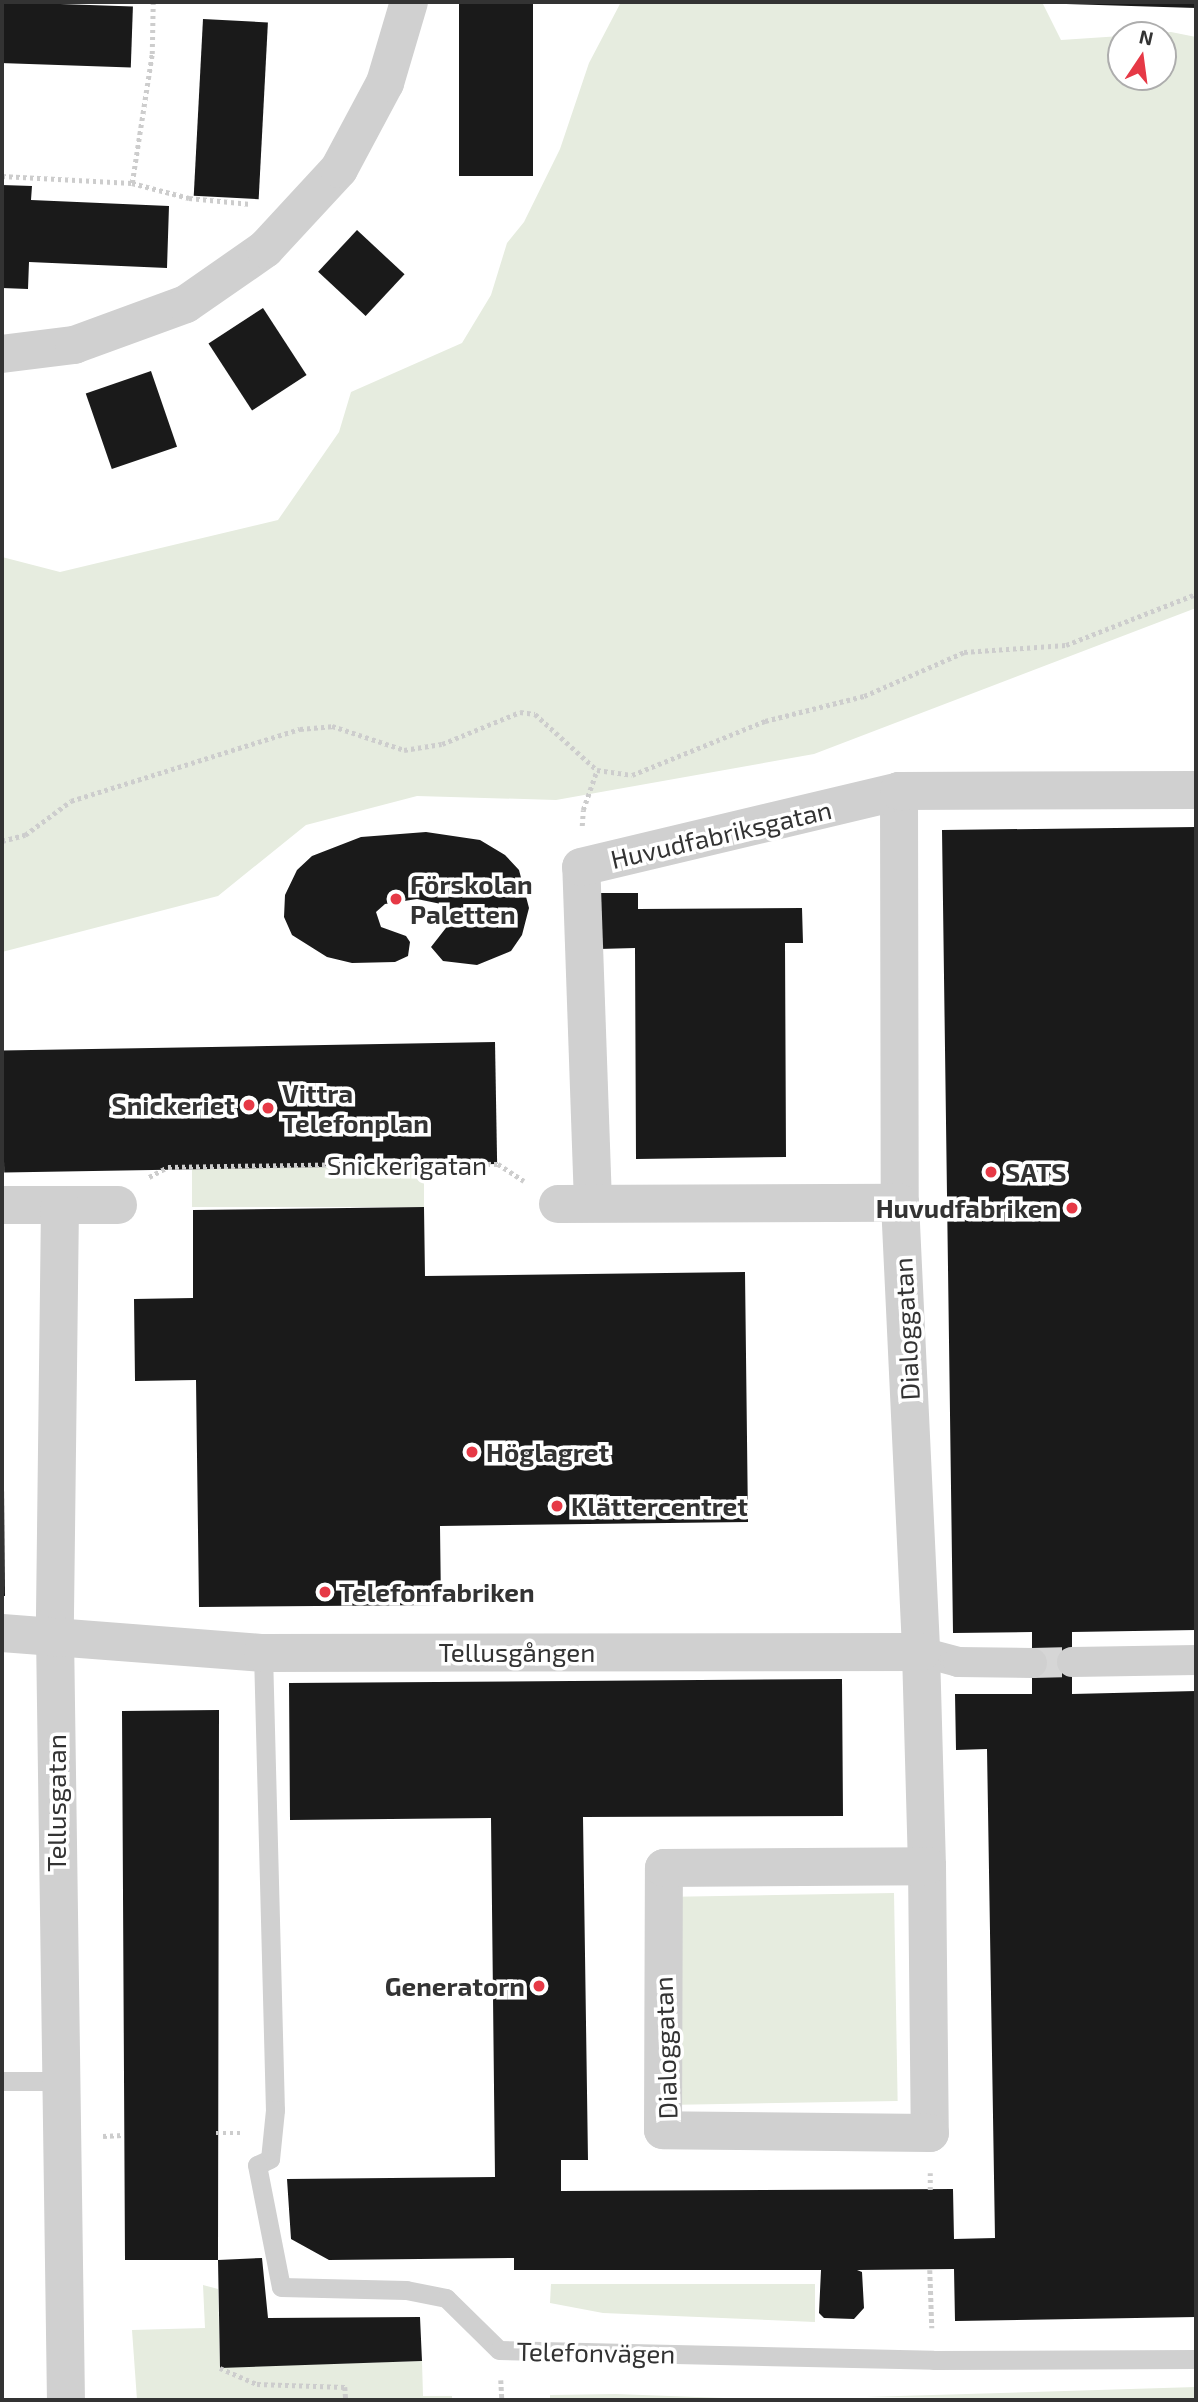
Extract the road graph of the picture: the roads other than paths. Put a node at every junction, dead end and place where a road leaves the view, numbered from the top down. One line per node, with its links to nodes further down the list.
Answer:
1 (409, 2): 2 (street)
2 (2, 354)
3 (1196, 790): 4 (street, Huvudfabriksgatan)
4 (899, 791): 5 (street, Dialoggatan); 5 (street, Huvudfabriksgatan)
5 (900, 1203): 11 (street, Dialoggatan)
6 (2, 1205): 7 (street)
7 (60, 1205): 8 (street); 10 (street, Tellusgatan)
8 (118, 1205)
9 (2, 1633): 10 (street, Tellusgången)
10 (55, 1634): 12 (street, Tellusgången); 18 (street, Tellusgatan)
11 (921, 1651): 12 (street, Tellusgången); 15 (street, Tellusgången); 16 (street, Dialoggatan)
12 (263, 1653): 19 (lane, Telefonvägen)
13 (1196, 1660): 14 (street)
14 (1072, 1662)
15 (1031, 1663)
16 (927, 1866): 16 (street, Dialoggatan)
17 (2, 2081): 18 (lane)
18 (58, 2081): 20 (street, Tellusgatan)
19 (1196, 2359)
20 (66, 2400)

